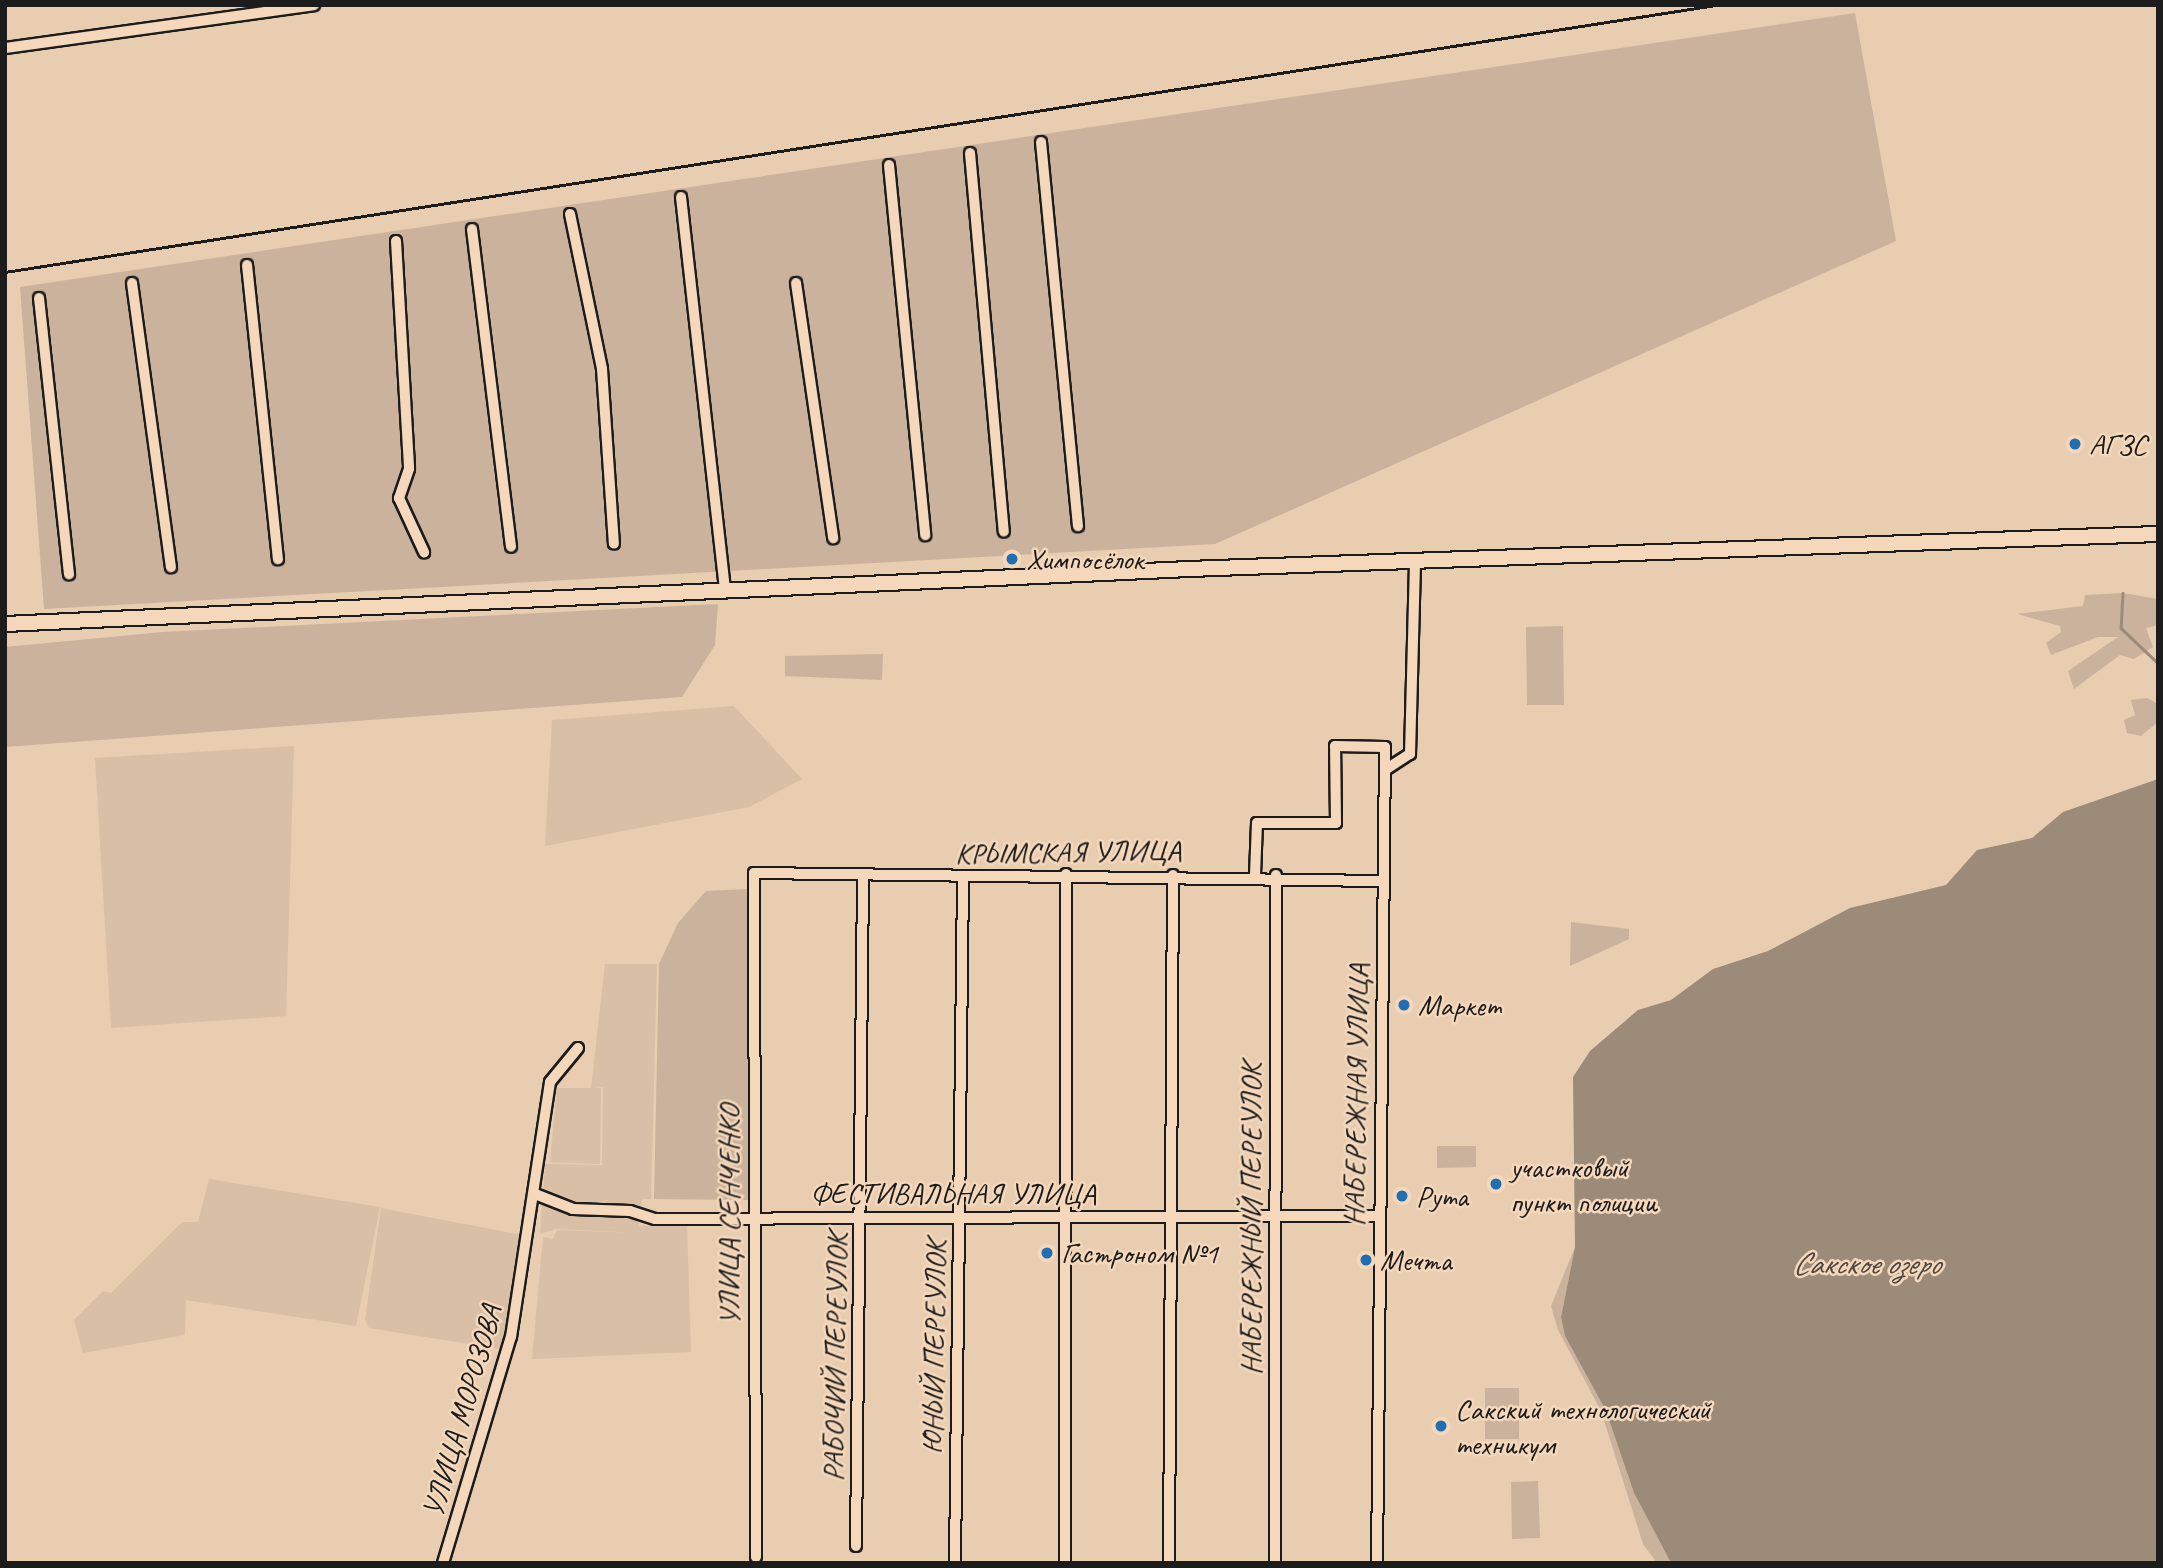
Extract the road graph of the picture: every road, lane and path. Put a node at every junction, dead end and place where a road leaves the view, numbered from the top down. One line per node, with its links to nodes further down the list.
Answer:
1 (314, 5): 2 (street)
2 (5, 48)
3 (1041, 142): 14 (street)
4 (970, 153): 15 (street)
5 (889, 165): 17 (street)
6 (681, 197): 26 (street)
7 (570, 214): 19 (street)
8 (472, 229): 20 (street)
9 (396, 241): 21 (street)
10 (247, 265): 22 (street)
11 (132, 283): 24 (street)
12 (796, 283): 18 (street)
13 (39, 298): 25 (street)
14 (1078, 526)
15 (1004, 531)
16 (2158, 534): 23 (main road)
17 (925, 535)
18 (833, 538)
19 (614, 544)
20 (511, 547)
21 (424, 552)
22 (278, 559)
23 (1415, 562): 26 (main road); 30 (street)
24 (172, 567)
25 (69, 574)
26 (725, 590): 27 (main road)
27 (43, 622): 28 (main road); 29 (main road)
28 (5, 624)
29 (5, 634)
30 (1385, 771): 35 (street); 38 (street, НАБЕРЕЖНАЯ УЛИЦА)
31 (754, 873): 33 (street, КРЫМСКАЯ УЛИЦА); 47 (street, УЛИЦА СЕНЧЕНКО)
32 (1066, 874): 34 (street, КРЫМСКАЯ УЛИЦА); 37 (street, КРЫМСКАЯ УЛИЦА); 46 (street)
33 (863, 875): 37 (street, КРЫМСКАЯ УЛИЦА); 45 (street, РАБОЧИЙ ПЕРЕУЛОК)
34 (1173, 875): 35 (street, КРЫМСКАЯ УЛИЦА); 42 (street)
35 (1255, 875): 36 (street, КРЫМСКАЯ УЛИЦА)
36 (1276, 876): 38 (street, КРЫМСКАЯ УЛИЦА); 43 (street, НАБЕРЕЖНЫЙ ПЕРЕУЛОК)
37 (963, 879): 41 (street, ЮНЫЙ ПЕРЕУЛОК)
38 (1384, 881): 44 (street, НАБЕРЕЖНАЯ УЛИЦА)
39 (578, 1048): 40 (street, УЛИЦА МОРОЗОВА)
40 (535, 1194): 47 (street, ФЕСТИВАЛЬНАЯ УЛИЦА); 50 (street, УЛИЦА МОРОЗОВА)
41 (961, 1216): 45 (street, ФЕСТИВАЛЬНАЯ УЛИЦА); 46 (street, ФЕСТИВАЛЬНАЯ УЛИЦА); 51 (street, ЮНЫЙ ПЕРЕУЛОК)
42 (1171, 1216): 43 (street, ФЕСТИВАЛЬНАЯ УЛИЦА); 46 (street, ФЕСТИВАЛЬНАЯ УЛИЦА); 53 (street)
43 (1276, 1216): 44 (street, ФЕСТИВАЛЬНАЯ УЛИЦА); 54 (street, НАБЕРЕЖНЫЙ ПЕРЕУЛОК)
44 (1377, 1216): 55 (street, НАБЕРЕЖНАЯ УЛИЦА)
45 (861, 1217): 47 (street, ФЕСТИВАЛЬНАЯ УЛИЦА); 48 (street, РАБОЧИЙ ПЕРЕУЛОК)
46 (1065, 1217): 52 (street)
47 (753, 1219): 49 (street, УЛИЦА СЕНЧЕНКО)
48 (856, 1546)
49 (756, 1557)
50 (443, 1563)
51 (955, 1563)
52 (1065, 1563)
53 (1169, 1563)
54 (1275, 1563)
55 (1377, 1563)

